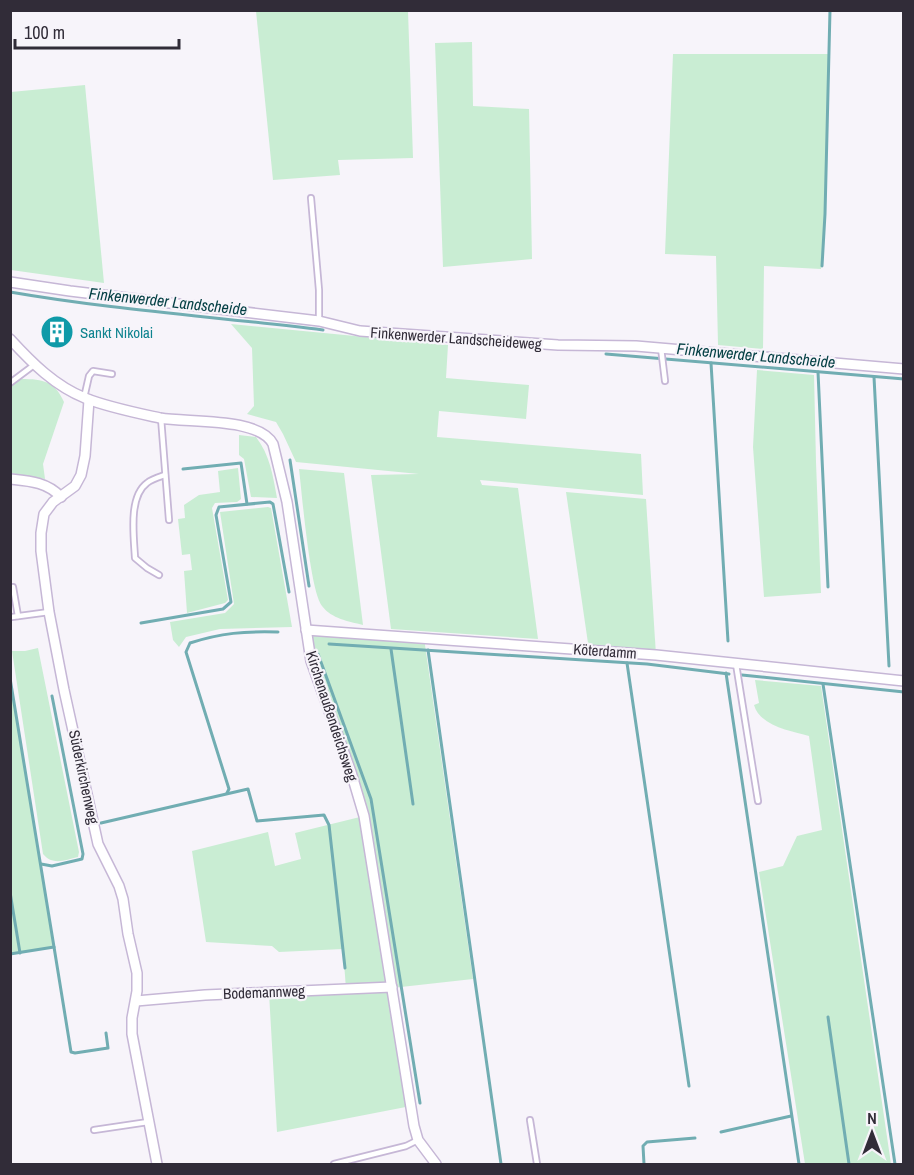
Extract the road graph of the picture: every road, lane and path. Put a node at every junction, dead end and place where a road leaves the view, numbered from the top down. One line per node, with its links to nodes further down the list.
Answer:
1 (310, 198): 3 (lane)
2 (10, 282): 3 (street, Finkenwerder Landscheideweg)
3 (319, 321): 5 (street, Finkenwerder Landscheideweg)
4 (10, 339): 6 (street, Kirchenaußendeichsweg)
5 (661, 351): 7 (street, Finkenwerder Landscheideweg); 9 (lane)
6 (34, 365): 10 (lane); 11 (street, Kirchenaußendeichsweg)
7 (903, 369)
8 (112, 374): 11 (lane)
9 (665, 381)
10 (10, 383)
11 (86, 399): 12 (street, Kirchenaußendeichsweg); 15 (street, Süderkirchenweg)
12 (161, 418): 13 (lane); 20 (street, Kirchenaußendeichsweg)
13 (165, 474): 16 (lane); 17 (lane)
14 (10, 479): 15 (street)
15 (61, 496): 19 (street, Süderkirchenweg)
16 (169, 520)
17 (159, 574)
18 (13, 587): 19 (lane)
19 (49, 612): 25 (street, Süderkirchenweg)
20 (306, 630): 21 (street, Köterdamm); 24 (street, Kirchenaußendeichsweg)
21 (736, 664): 22 (street, Köterdamm); 23 (lane)
22 (903, 681)
23 (758, 801)
24 (392, 987): 25 (street, Bodemannweg); 29 (street, Kirchenaußendeichsweg)
25 (136, 1001): 27 (street, Süderkirchenweg)
26 (530, 1120): 33 (lane)
27 (148, 1122): 28 (lane); 30 (street, Süderkirchenweg)
28 (94, 1130)
29 (418, 1140): 31 (lane); 32 (street, Kirchenaußendeichsweg)
30 (157, 1164)
31 (334, 1164)
32 (436, 1164)
33 (537, 1164)

